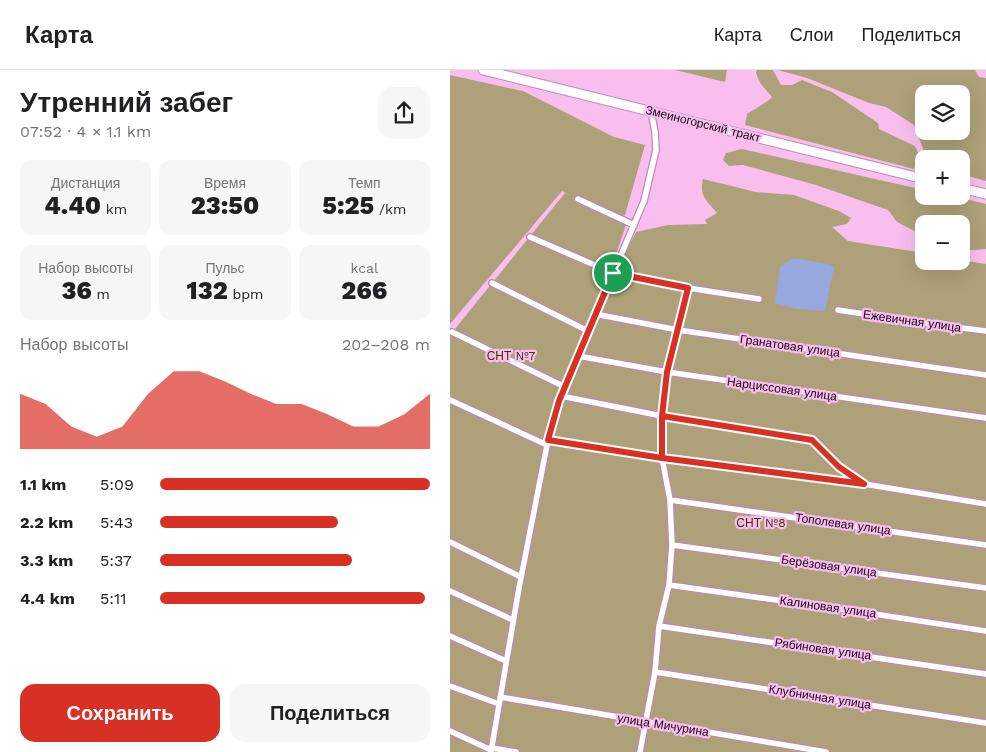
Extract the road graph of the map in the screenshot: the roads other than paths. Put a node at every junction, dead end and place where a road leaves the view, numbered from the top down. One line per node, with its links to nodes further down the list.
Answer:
1 (483, 70): 2 (main road, Змеиногорский тракт)
2 (652, 112): 3 (main road, Змеиногорский тракт); 7 (street)
3 (915, 176)
4 (970, 190): 5 (main road)
5 (986, 194)
6 (578, 199): 7 (street)
7 (634, 225): 9 (street)
8 (530, 237): 9 (street)
9 (613, 273): 11 (street); 14 (street)
10 (492, 283): 16 (street)
11 (688, 288): 12 (street); 15 (street)
12 (759, 299)
13 (838, 310): 17 (street, Ежевичная улица)
14 (595, 314): 15 (street, Гранатовая улица); 16 (street)
15 (678, 330): 20 (street); 21 (street, Гранатовая улица)
16 (588, 331): 19 (street)
17 (986, 331)
18 (452, 332): 22 (street)
19 (578, 356): 20 (street, Нарциссовая улица); 22 (street)
20 (667, 372): 25 (street); 26 (street, Нарциссовая улица)
21 (986, 375)
22 (565, 387): 23 (street)
23 (561, 396): 25 (street); 27 (street)
24 (450, 400): 27 (street)
25 (662, 416): 28 (street); 29 (street)
26 (986, 418)
27 (548, 443): 28 (street); 35 (street)
28 (662, 458): 29 (street); 30 (street)
29 (864, 484): 31 (street)
30 (670, 500): 33 (street, Тополевая улица); 34 (street)
31 (986, 504)
32 (450, 542): 35 (street)
33 (986, 544)
34 (672, 545): 36 (street); 37 (street, Берёзовая улица)
35 (521, 576): 39 (street)
36 (669, 585): 40 (street); 41 (street, Калиновая улица)
37 (986, 588)
38 (450, 591): 39 (street)
39 (513, 620): 43 (street)
40 (659, 626): 44 (street); 45 (street, Рябиновая улица)
41 (986, 631)
42 (450, 636): 43 (street)
43 (506, 661): 47 (street)
44 (655, 672): 49 (street); 50 (street, Клубничная улица)
45 (986, 674)
46 (450, 686): 48 (street)
47 (500, 697): 48 (street); 49 (street, улица Мичурина)
48 (499, 704): 52 (street)
49 (646, 723): 54 (street); 55 (street, улица Мичурина)
50 (986, 723)
51 (450, 731): 52 (street)
52 (491, 750): 53 (street)
53 (516, 752)
54 (640, 752)
55 (826, 752)

